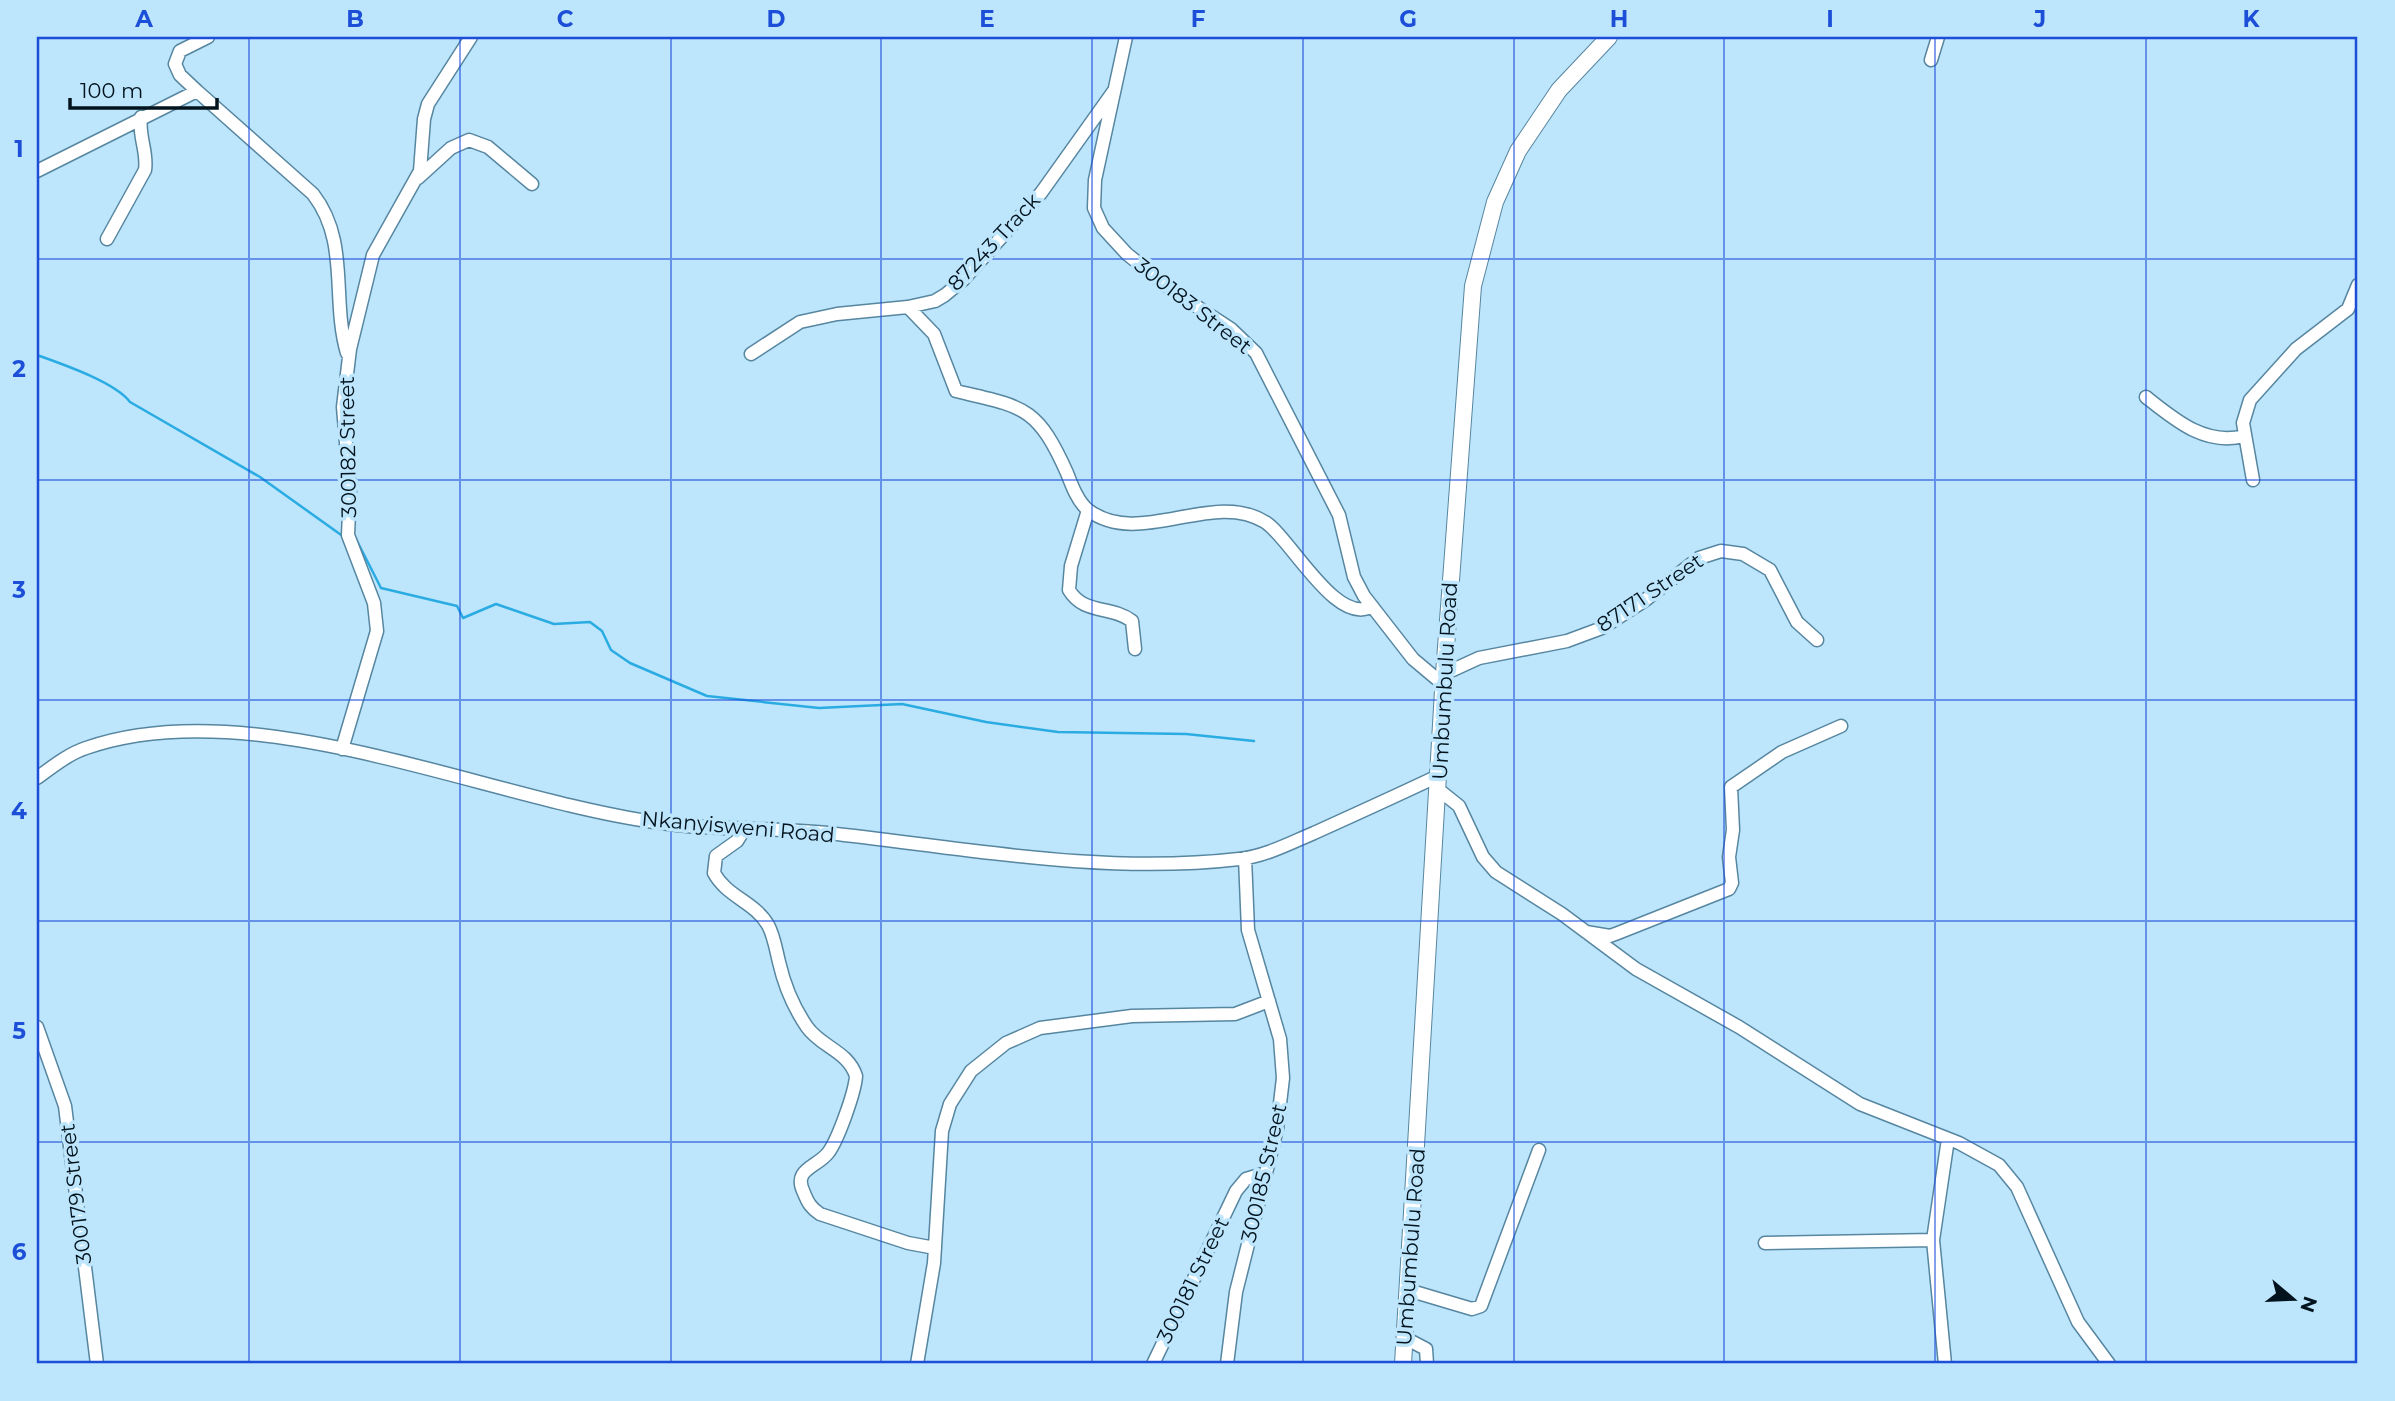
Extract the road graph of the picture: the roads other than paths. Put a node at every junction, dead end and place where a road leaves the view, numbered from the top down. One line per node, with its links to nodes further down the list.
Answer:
1 (208, 37): 8 (street)
2 (471, 37): 11 (street, 300182 Street)
3 (1126, 37): 7 (street, 300183 Street)
4 (1609, 37): 25 (main road, Umbumbulu Road)
5 (1937, 37): 6 (street)
6 (1931, 60)
7 (1115, 89): 15 (street, 87243 Track); 22 (street, 300183 Street)
8 (197, 91): 9 (street); 17 (street)
9 (141, 117): 10 (street); 13 (street)
10 (37, 171)
11 (416, 180): 12 (street); 17 (street, 300182 Street)
12 (532, 184)
13 (107, 239)
14 (2358, 285): 19 (street)
15 (908, 307): 16 (street, 87243 Track); 21 (street)
16 (751, 354)
17 (348, 356): 27 (street, 300182 Street)
18 (2146, 397): 19 (street)
19 (2244, 436): 20 (street)
20 (2253, 480)
21 (1088, 510): 22 (street); 24 (street)
22 (1372, 606): 25 (street)
23 (1817, 640): 25 (street, 87171 Street)
24 (1135, 649)
25 (1444, 679): 29 (main road, Umbumbulu Road)
26 (1841, 726): 32 (street)
27 (342, 749): 28 (street, Nkanyisweni Road); 30 (street, Nkanyisweni Road)
28 (37, 778)
29 (1439, 783): 31 (street, Nkanyisweni Road); 32 (street); 41 (main road, Umbumbulu Road)
30 (745, 828): 31 (street, Nkanyisweni Road); 40 (street)
31 (1245, 858): 33 (street, 300185 Street)
32 (1585, 932): 35 (street)
33 (1269, 1001): 37 (street, 300185 Street); 40 (street)
34 (37, 1027): 43 (street, 300179 Street)
35 (1948, 1139): 38 (street); 50 (street)
36 (1539, 1150): 41 (street)
37 (1266, 1173): 45 (street, 300181 Street); 46 (street, 300185 Street)
38 (1933, 1240): 39 (street); 49 (street)
39 (1765, 1242)
40 (935, 1248): 44 (street)
41 (1408, 1290): 42 (main road, Umbumbulu Road)
42 (1405, 1338): 47 (main road, Umbumbulu Road); 48 (street)
43 (97, 1364)
44 (917, 1364)
45 (1153, 1364)
46 (1227, 1364)
47 (1403, 1364)
48 (1427, 1364)
49 (1945, 1364)
50 (2109, 1364)

